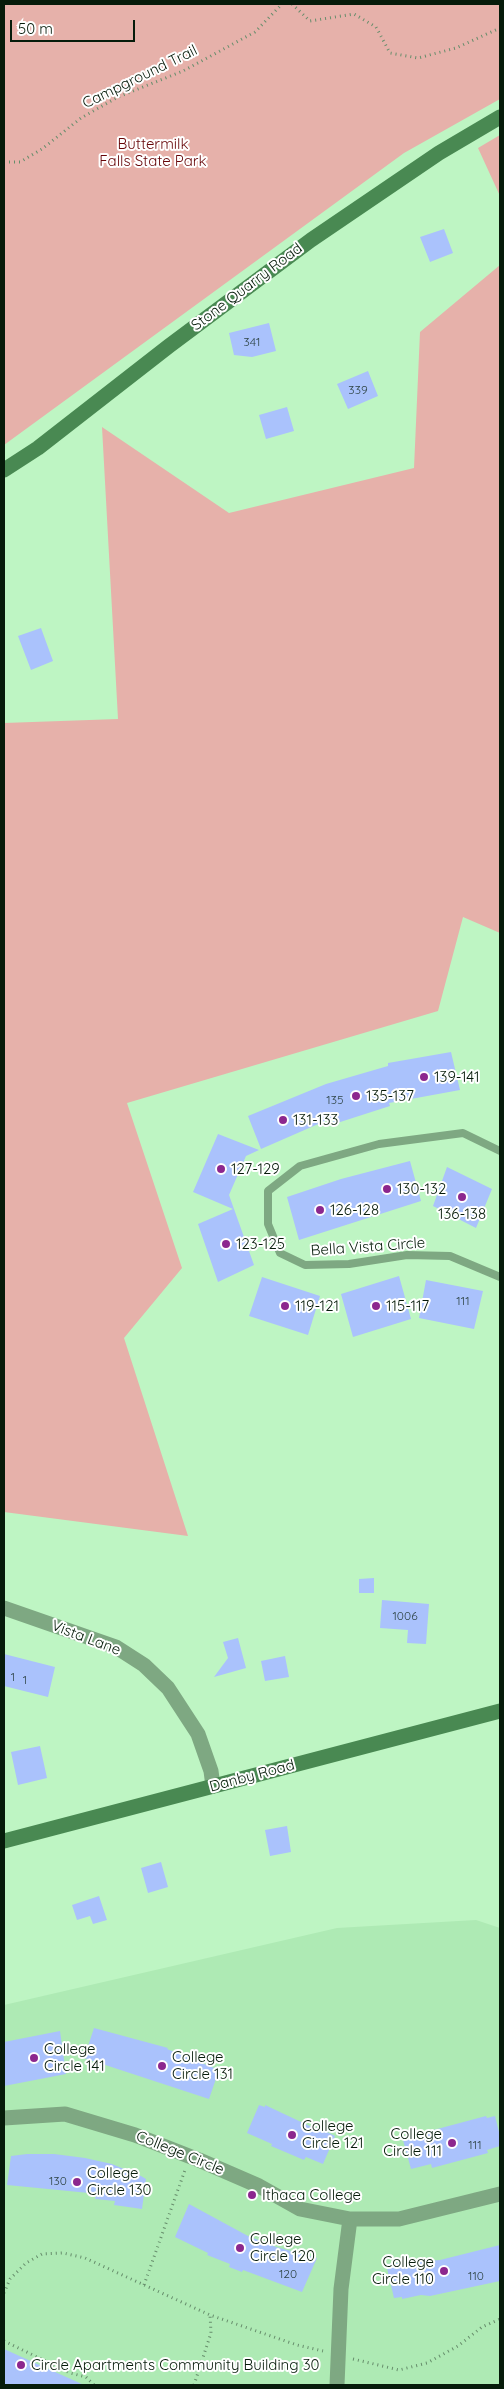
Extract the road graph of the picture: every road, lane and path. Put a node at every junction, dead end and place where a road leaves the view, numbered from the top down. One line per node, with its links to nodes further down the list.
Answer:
1 (282, 4): 5 (path, Campground Trail)
2 (292, 4): 3 (path)
3 (500, 28)
4 (500, 117): 6 (street, Stone Quarry Road)
5 (4, 162)
6 (4, 470)
7 (500, 1151): 8 (lane, Bella Vista Circle)
8 (500, 1277)
9 (4, 1608): 11 (street, Vista Lane)
10 (500, 1711): 11 (street, Danby Road)
11 (214, 1786): 12 (street, Danby Road)
12 (4, 1841)
13 (4, 2118): 14 (street, College Circle)
14 (190, 2156): 16 (street, College Circle); 17 (path)
15 (500, 2194): 16 (street, College Circle)
16 (350, 2220): 22 (street)
17 (144, 2285): 18 (path); 19 (path)
18 (4, 2293)
19 (210, 2315): 22 (path); 24 (path)
20 (500, 2319): 22 (path)
21 (4, 2341): 23 (path)
22 (338, 2354): 25 (street)
23 (94, 2385)
24 (194, 2385)
25 (337, 2385)

